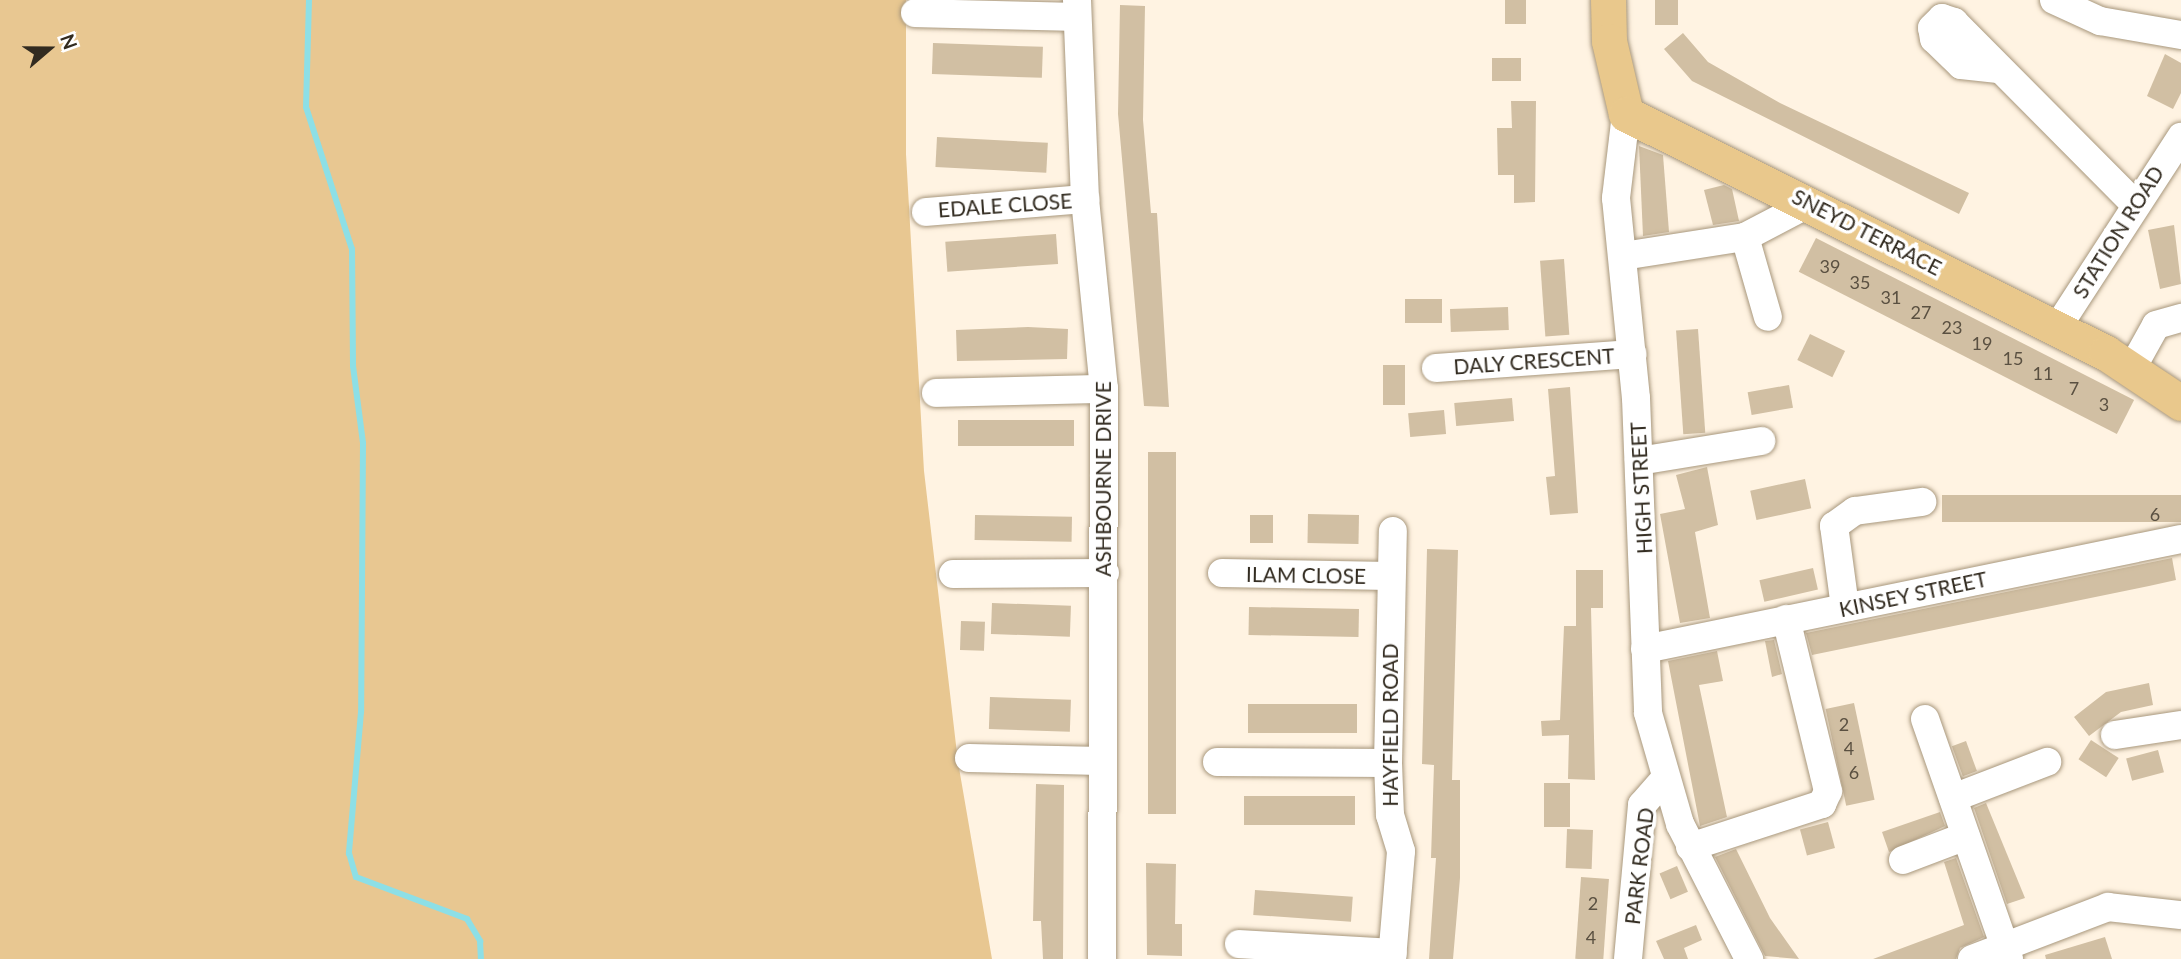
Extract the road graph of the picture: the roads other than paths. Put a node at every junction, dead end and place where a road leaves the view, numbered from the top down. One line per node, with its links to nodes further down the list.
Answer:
1 (1608, 0): 7 (main road, HIGH STREET)
2 (2054, 0): 5 (street)
3 (1076, 8): 4 (street); 9 (street, ASHBOURNE DRIVE)
4 (915, 13)
5 (2181, 35)
6 (1998, 69): 11 (street)
7 (1626, 114): 10 (main road, SNEYD TERRACE); 14 (street, HIGH STREET)
8 (2180, 141): 11 (street, STATION ROAD)
9 (1085, 199): 12 (street, EDALE CLOSE); 21 (street, ASHBOURNE DRIVE)
10 (1810, 203): 13 (street); 17 (main road, SNEYD TERRACE)
11 (2136, 205): 17 (street, STATION ROAD)
12 (926, 212)
13 (1745, 237): 14 (street); 15 (street)
14 (1623, 256): 18 (street, HIGH STREET)
15 (1768, 317)
16 (2181, 318): 19 (street)
17 (2057, 328): 19 (main road, SNEYD TERRACE)
18 (1633, 354): 20 (street, DALY CRESCENT); 25 (street, HIGH STREET)
19 (2119, 361): 23 (main road, SNEYD TERRACE)
20 (1436, 368)
21 (1104, 388): 22 (street); 29 (street, ASHBOURNE DRIVE)
22 (936, 393)
23 (2181, 403)
24 (1761, 441): 25 (street)
25 (1639, 461): 35 (street, HIGH STREET)
26 (1922, 502): 33 (street)
27 (1393, 531): 32 (street, HAYFIELD ROAD)
28 (2181, 539): 33 (street, KINSEY STREET)
29 (1105, 573): 31 (street); 40 (street, ASHBOURNE DRIVE)
30 (1222, 573): 32 (street, ILAM CLOSE)
31 (953, 574)
32 (1390, 576): 43 (street, HAYFIELD ROAD)
33 (1845, 607): 34 (street, KINSEY STREET)
34 (1786, 619): 35 (street, KINSEY STREET); 47 (street)
35 (1645, 649): 44 (street, HIGH STREET)
36 (1925, 719): 45 (street)
37 (2181, 725): 38 (street)
38 (2115, 735)
39 (969, 758): 40 (street)
40 (1101, 761): 53 (street, ASHBOURNE DRIVE)
41 (1217, 762): 43 (street)
42 (2047, 762): 45 (street)
43 (1388, 764): 52 (street, HAYFIELD ROAD)
44 (1664, 780): 47 (street, HIGH STREET); 54 (street, PARK ROAD)
45 (1953, 798): 46 (street)
46 (1966, 836): 48 (street); 51 (street)
47 (1690, 846): 55 (street, HIGH STREET)
48 (1903, 860)
49 (2181, 915): 51 (street)
50 (1239, 944): 52 (street)
51 (2007, 953): 56 (street)
52 (1393, 956)
53 (1102, 959)
54 (1628, 959)
55 (1749, 959)
56 (1972, 959)

